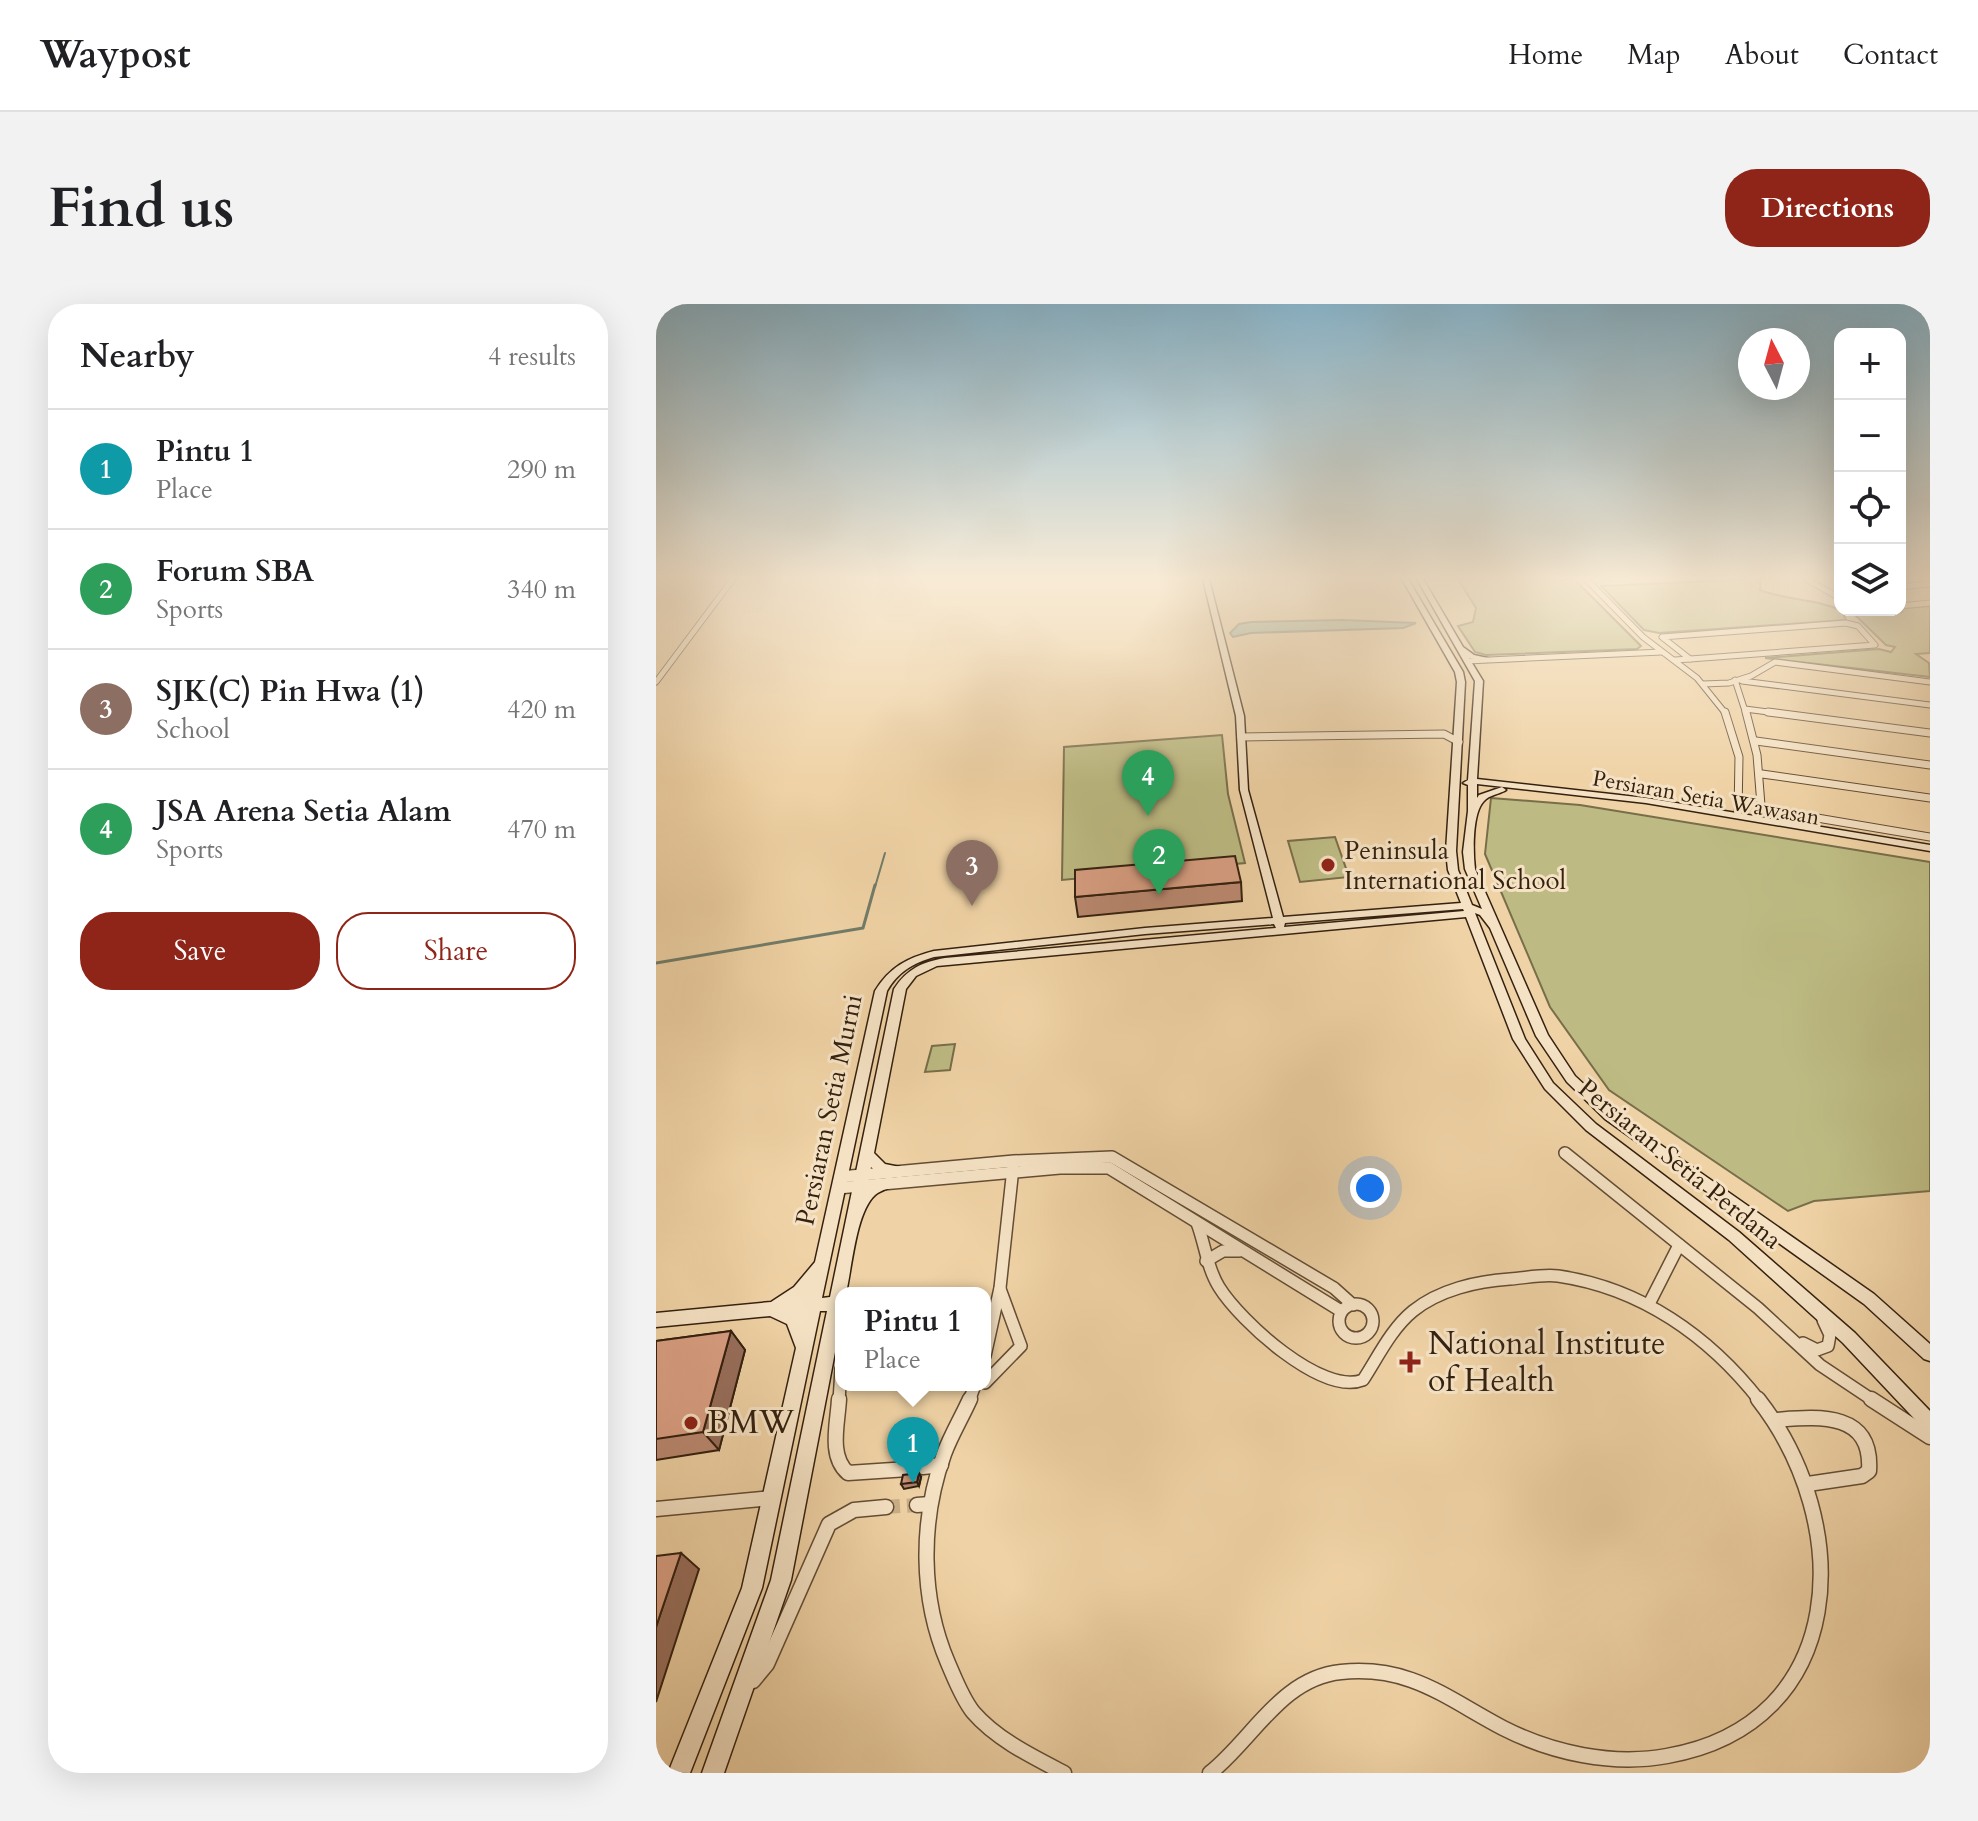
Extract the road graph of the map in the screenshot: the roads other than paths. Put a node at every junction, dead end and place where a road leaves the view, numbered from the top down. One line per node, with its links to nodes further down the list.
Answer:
1 (1654, 647): 10 (street)
2 (679, 648): 15 (street)
3 (1223, 648): 26 (street)
4 (1443, 648): 17 (street)
5 (1459, 648): 11 (street); 14 (street, Persiaran Setia Perdana)
6 (1655, 648): 9 (street)
7 (1674, 648): 12 (street)
8 (1864, 648): 12 (street)
9 (1662, 652): 10 (street); 13 (street)
10 (1645, 653): 11 (street); 13 (street)
11 (1488, 659): 14 (street); 16 (street)
12 (1690, 659): 13 (street)
13 (1674, 660): 20 (street)
14 (1467, 661): 16 (street, Persiaran Setia Perdana); 17 (street)
15 (659, 673): 19 (street)
16 (1475, 674): 29 (street, Persiaran Setia Perdana)
17 (1461, 680): 24 (street, Persiaran Setia Perdana)
18 (1733, 680): 20 (street); 21 (street); 22 (street); 23 (street)
19 (656, 682)
20 (1700, 682): 38 (street)
21 (1930, 682)
22 (1930, 705)
23 (1745, 709): 25 (street); 27 (street)
24 (1460, 724): 26 (street); 28 (street, Persiaran Setia Perdana)
25 (1930, 733)
26 (1241, 735): 28 (street); 48 (street)
27 (1756, 741): 30 (street); 32 (street)
28 (1459, 742): 31 (street, Persiaran Setia Perdana)
29 (1472, 763): 33 (street, Persiaran Setia Perdana); 34 (street)
30 (1930, 765)
31 (1458, 768): 33 (street); 36 (street, Persiaran Setia Perdana)
32 (1762, 774): 35 (street); 41 (street)
33 (1472, 784): 34 (street, Persiaran Setia Wawasan); 36 (street); 37 (street, Persiaran Setia Perdana)
34 (1502, 786): 37 (street); 38 (street, Persiaran Setia Wawasan); 39 (street, Persiaran Setia Wawasan)
35 (1930, 798)
36 (1456, 799): 44 (street, Persiaran Setia Perdana)
37 (1473, 811): 45 (street, Persiaran Setia Perdana)
38 (1738, 814): 39 (street); 40 (street); 42 (street, Persiaran Setia Wawasan)
39 (1721, 819): 40 (street, Persiaran Setia Wawasan)
40 (1751, 824): 43 (street, Persiaran Setia Wawasan)
41 (1930, 837)
42 (1930, 848)
43 (1930, 857)
44 (1459, 887): 46 (street, Persiaran Setia Perdana); 47 (street)
45 (1479, 891): 46 (street); 49 (street, Persiaran Setia Perdana)
46 (1471, 910): 47 (street, Persiaran Setia Murni); 49 (street); 50 (street, Persiaran Setia Perdana)
47 (1444, 912): 48 (street, Persiaran Setia Murni); 48 (street, Persiaran Setia Murni); 50 (street)
48 (1278, 919): 52 (street, Persiaran Setia Murni); 56 (street, Persiaran Setia Murni)
49 (1494, 926): 76 (street, Persiaran Setia Perdana)
50 (1481, 940): 71 (street, Persiaran Setia Perdana)
51 (1565, 1153): 59 (street)
52 (866, 1154): 54 (street); 55 (street, Persiaran Setia Murni)
53 (1013, 1166): 54 (street); 58 (street); 64 (street); 68 (street)
54 (892, 1176): 55 (street); 57 (street)
55 (861, 1180): 56 (street); 57 (street, Persiaran Setia Murni)
56 (839, 1183): 61 (street, Persiaran Setia Murni)
57 (854, 1213): 63 (street, Persiaran Setia Murni)
58 (1197, 1223): 60 (street); 62 (street)
59 (1679, 1245): 66 (street); 75 (street)
60 (1242, 1251): 62 (street); 70 (street)
61 (824, 1257): 67 (street, Persiaran Setia Murni); 69 (street)
62 (1206, 1261): 66 (street)
63 (840, 1287)
64 (1000, 1288): 73 (street); 78 (street)
65 (835, 1303): 67 (street)
66 (1649, 1304): 83 (street)
67 (812, 1305): 69 (street); 77 (street, Persiaran Setia Murni)
68 (1353, 1305): 70 (street); 70 (street)
69 (770, 1309): 72 (street); 77 (street)
70 (1341, 1311)
71 (1819, 1311): 75 (street); 84 (street, Persiaran Setia Perdana)
72 (656, 1320)
73 (991, 1329)
74 (835, 1338): 93 (street, Persiaran Setia Murni)
75 (1793, 1338): 85 (street)
76 (1930, 1354)
77 (801, 1358): 90 (street, Persiaran Setia Murni)
78 (991, 1377)
79 (839, 1391): 88 (street)
80 (973, 1391): 82 (street)
81 (978, 1391): 82 (street)
82 (970, 1401): 86 (street)
83 (1775, 1420): 89 (street); 89 (street)
84 (1930, 1423)
85 (1930, 1437)
86 (941, 1465): 87 (street); 96 (street)
87 (923, 1467)
88 (908, 1469)
89 (1808, 1484): 97 (street)
90 (772, 1498): 92 (street); 94 (street, Persiaran Setia Murni)
91 (886, 1507): 93 (street)
92 (656, 1509)
93 (742, 1694): 95 (street, Persiaran Setia Murni)
94 (679, 1773)
95 (713, 1773)
96 (1064, 1773)
97 (1210, 1773)

